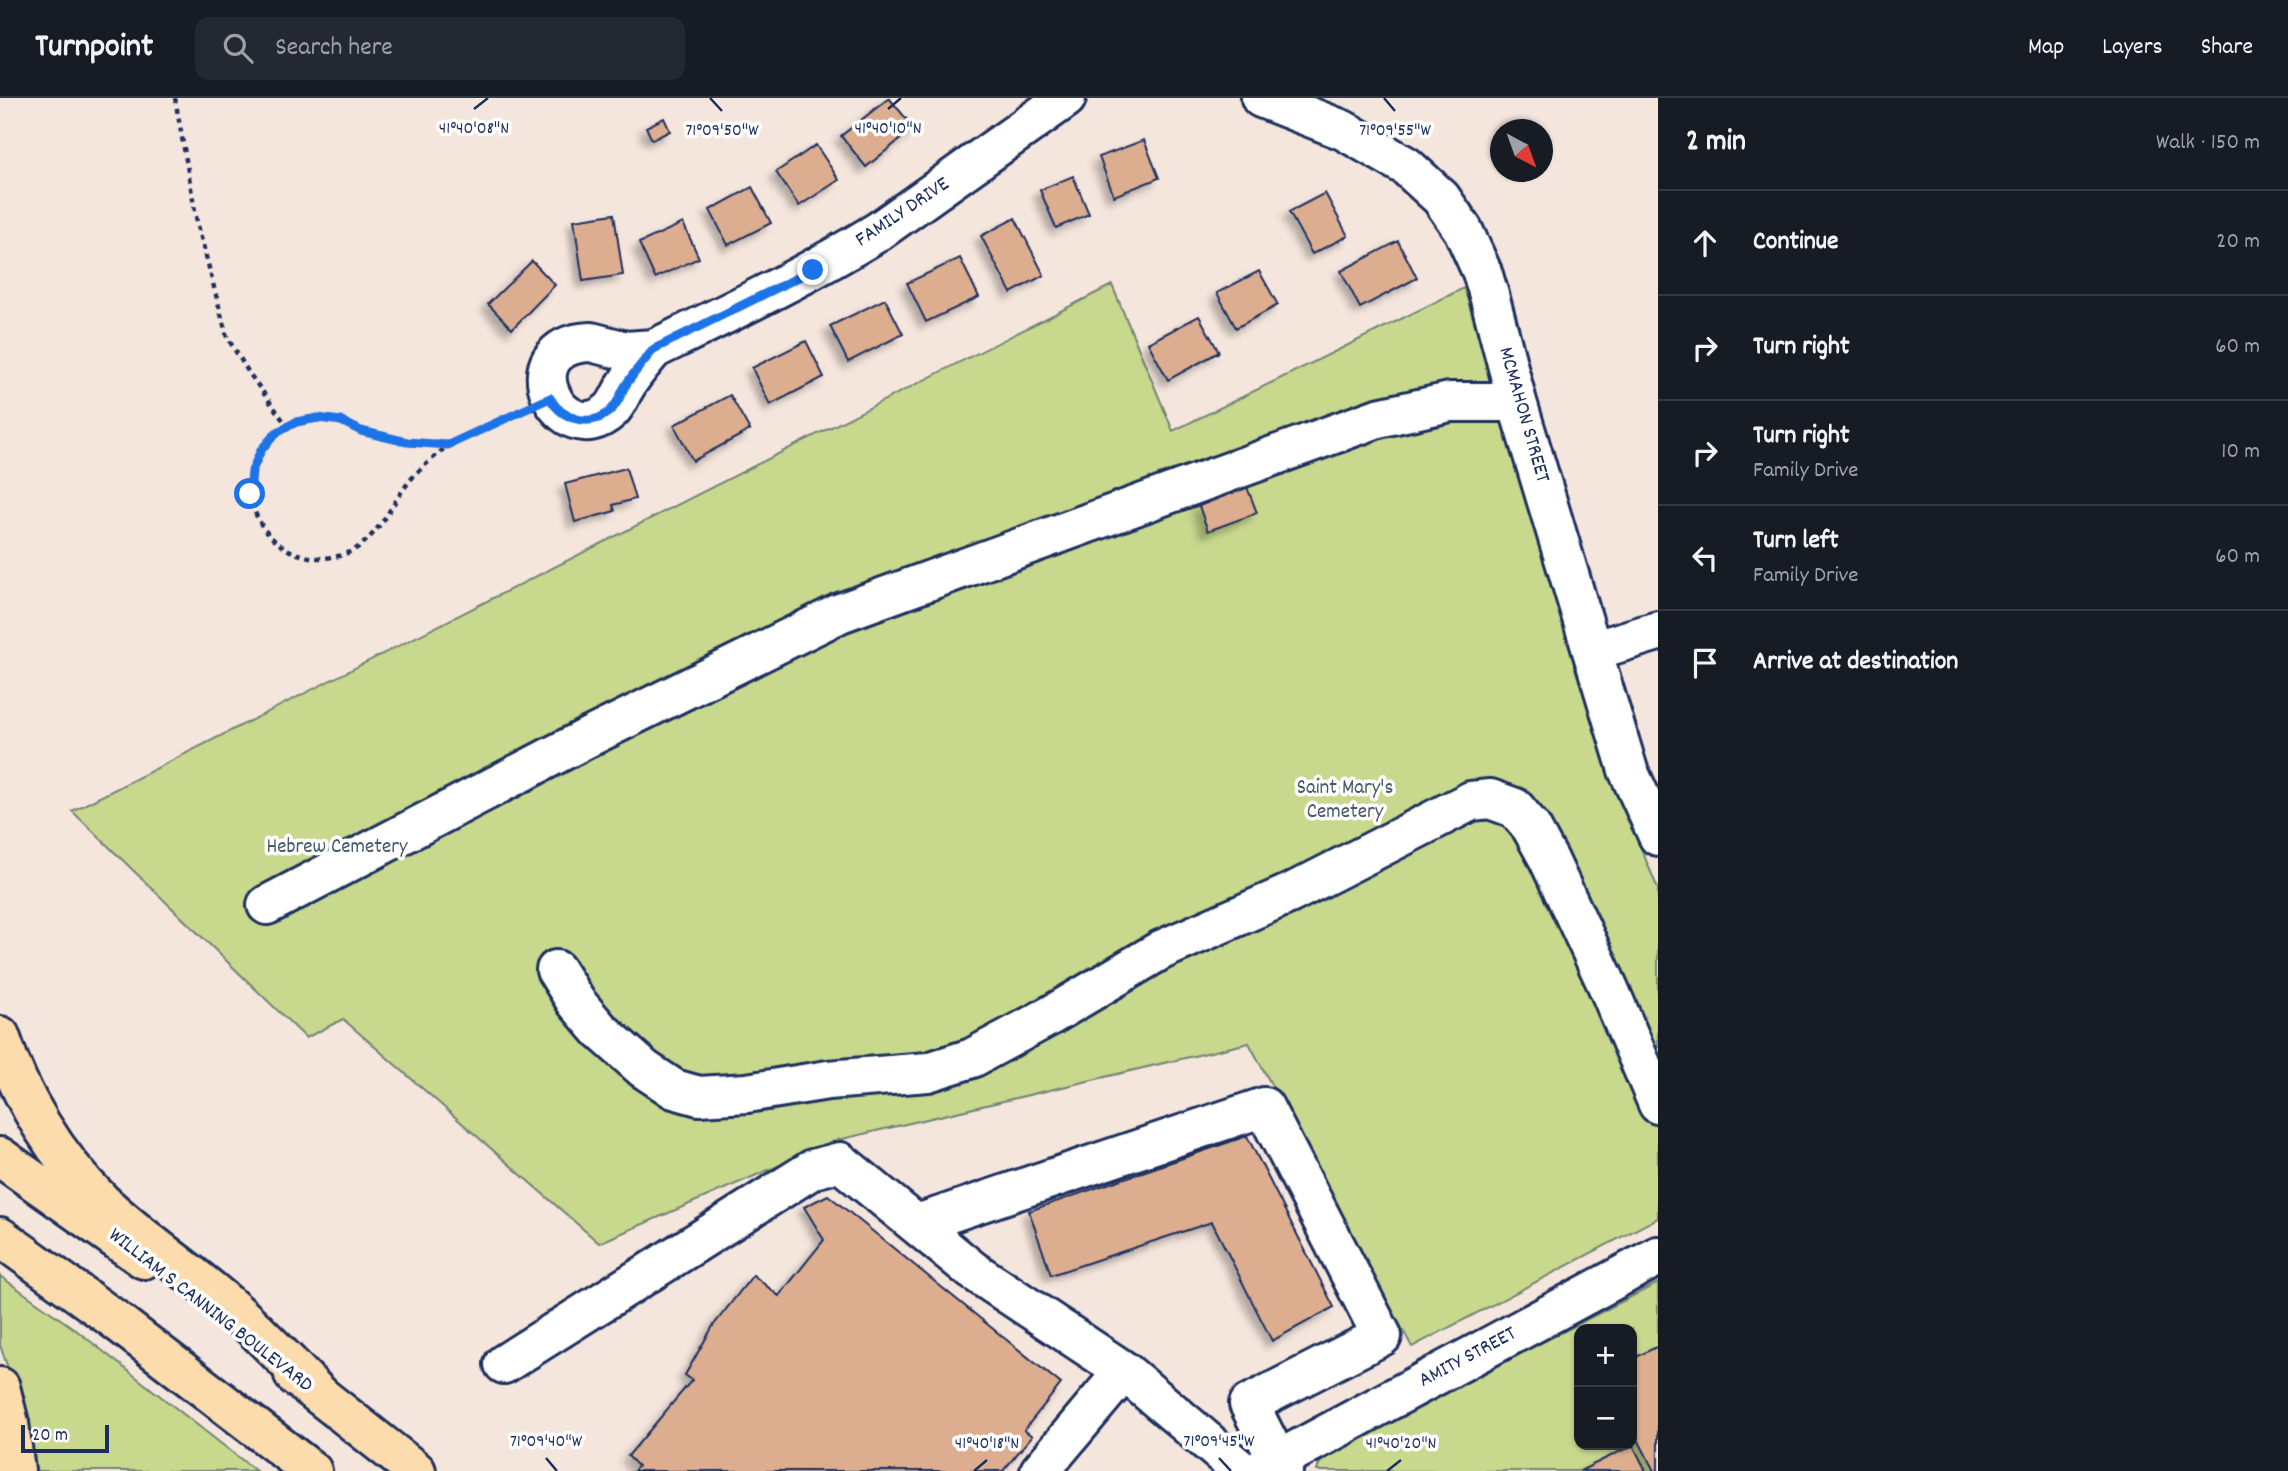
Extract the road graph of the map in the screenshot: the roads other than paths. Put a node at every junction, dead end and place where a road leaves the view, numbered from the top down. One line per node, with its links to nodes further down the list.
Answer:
1 (1066, 98): 3 (street, FAMILY DRIVE)
2 (1261, 98): 4 (street, MCMAHON STREET)
3 (654, 349): 3 (street, FAMILY DRIVE)
4 (1517, 402): 6 (street, MCMAHON STREET); 8 (street)
5 (1658, 631): 6 (street)
6 (1592, 651): 7 (street, MCMAHON STREET)
7 (1658, 836)
8 (267, 905)
9 (556, 970): 11 (street)
10 (0, 1035): 19 (main road)
11 (1658, 1104)
12 (0, 1157): 19 (main road, WILLIAM S CANNING BOULEVARD)
13 (916, 1224): 16 (street); 17 (street); 20 (street)
14 (0, 1237): 22 (main road)
15 (1658, 1256): 20 (street, AMITY STREET)
16 (504, 1364)
17 (1124, 1371): 24 (street); 25 (street)
18 (0, 1387): 21 (main road)
19 (321, 1396): 23 (main road, WILLIAM S CANNING BOULEVARD)
20 (1273, 1467)
21 (15, 1471)
22 (312, 1471)
23 (416, 1471)
24 (1040, 1471)
25 (1242, 1471)

